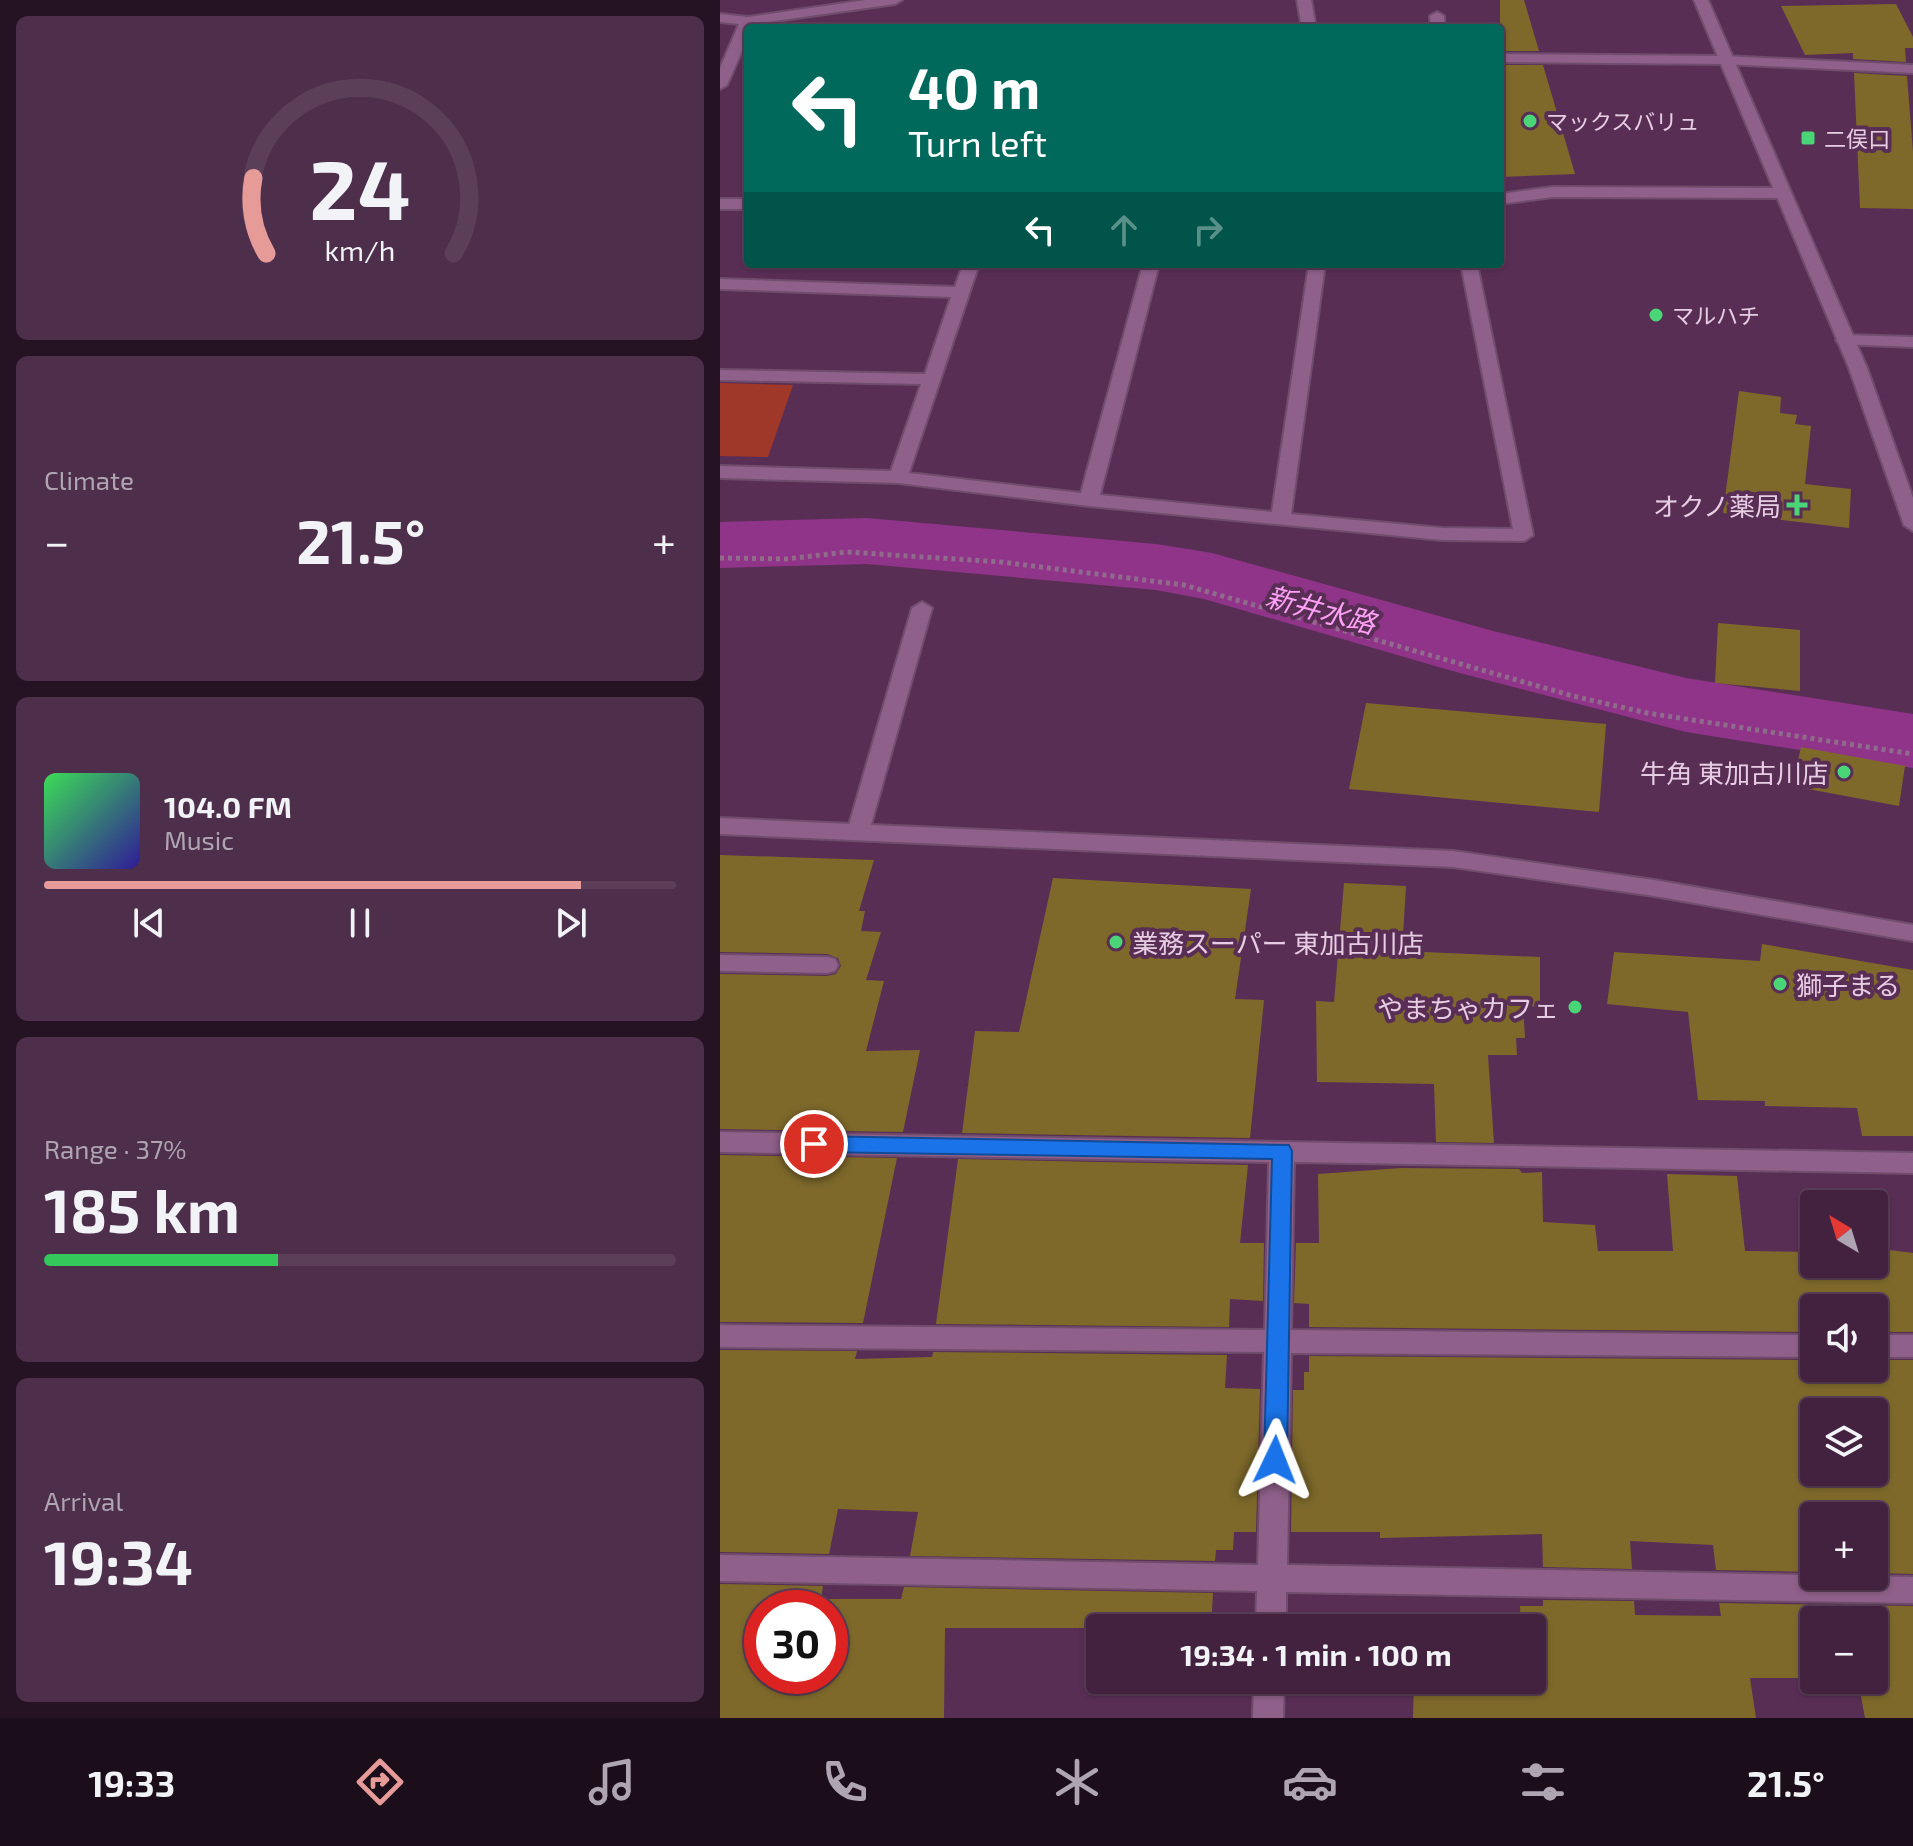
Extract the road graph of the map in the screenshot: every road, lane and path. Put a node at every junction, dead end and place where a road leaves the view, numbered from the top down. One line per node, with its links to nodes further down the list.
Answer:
1 (895, 0): 4 (street)
2 (1304, 0): 5 (street)
3 (1701, 0): 8 (street)
4 (736, 17): 6 (street)
5 (1308, 24)
6 (744, 43): 10 (street)
7 (1504, 58): 8 (street)
8 (1724, 60): 9 (street); 11 (street)
9 (1913, 69)
10 (720, 85)
11 (1781, 193): 12 (street); 21 (street)
12 (1504, 198)
13 (720, 204): 14 (street)
14 (744, 204)
15 (970, 268): 20 (street)
16 (1150, 268): 27 (street)
17 (1316, 268): 28 (street)
18 (1470, 268): 28 (street)
19 (720, 284): 20 (street)
20 (961, 292): 24 (street)
21 (1845, 340): 22 (street); 29 (street)
22 (1913, 342)
23 (720, 375): 24 (street)
24 (931, 379): 26 (street)
25 (720, 472): 26 (street)
26 (898, 477): 27 (street)
27 (1089, 500): 28 (street)
28 (1281, 517)
29 (1913, 525)
30 (720, 558): 32 (path)
31 (922, 608): 34 (street)
32 (1913, 754)
33 (720, 826): 34 (street)
34 (858, 832): 35 (street)
35 (1913, 933)
36 (720, 963): 37 (street)
37 (827, 965)
38 (720, 1142): 39 (street)
39 (1282, 1151): 40 (street); 42 (street)
40 (1913, 1163)
41 (720, 1336): 42 (street)
42 (1278, 1342): 43 (street); 47 (street)
43 (1800, 1346)
44 (1888, 1346): 45 (street)
45 (1913, 1346)
46 (720, 1568): 47 (street)
47 (1272, 1578): 48 (street); 49 (street)
48 (1913, 1590)
49 (1271, 1614)
50 (1269, 1694): 51 (street)
51 (1268, 1718)

